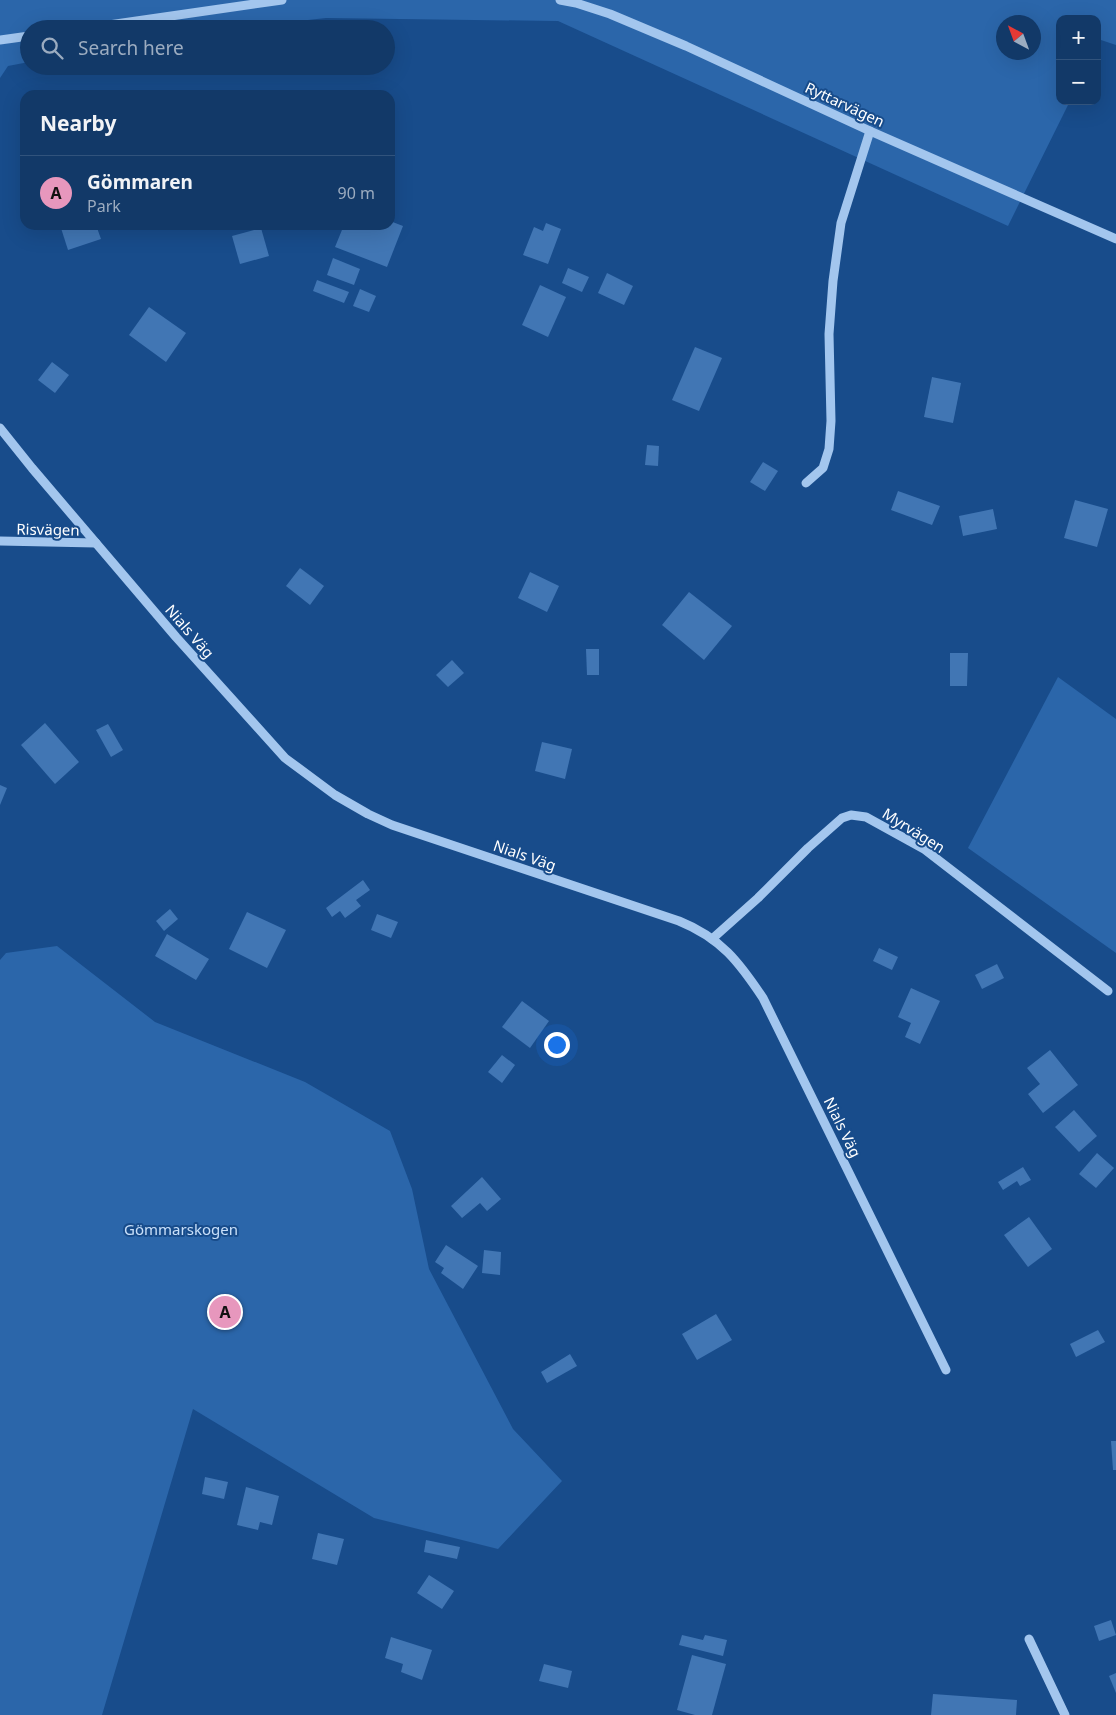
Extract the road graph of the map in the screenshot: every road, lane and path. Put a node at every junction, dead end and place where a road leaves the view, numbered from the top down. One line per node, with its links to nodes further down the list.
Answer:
1 (282, 0): 3 (street)
2 (560, 0): 6 (street, Ryttarvägen)
3 (144, 20)
4 (20, 37): 5 (street)
5 (0, 40)
6 (870, 131): 7 (street, Ryttarvägen); 9 (street)
7 (1116, 239)
8 (0, 428): 11 (street, Nials Väg)
9 (806, 483)
10 (0, 541): 11 (street, Risvägen)
11 (96, 543): 12 (street, Nials Väg)
12 (712, 938): 13 (street, Myrvägen); 14 (street, Nials Väg)
13 (1108, 991)
14 (946, 1370)
15 (1029, 1640): 16 (street)
16 (1065, 1715)

